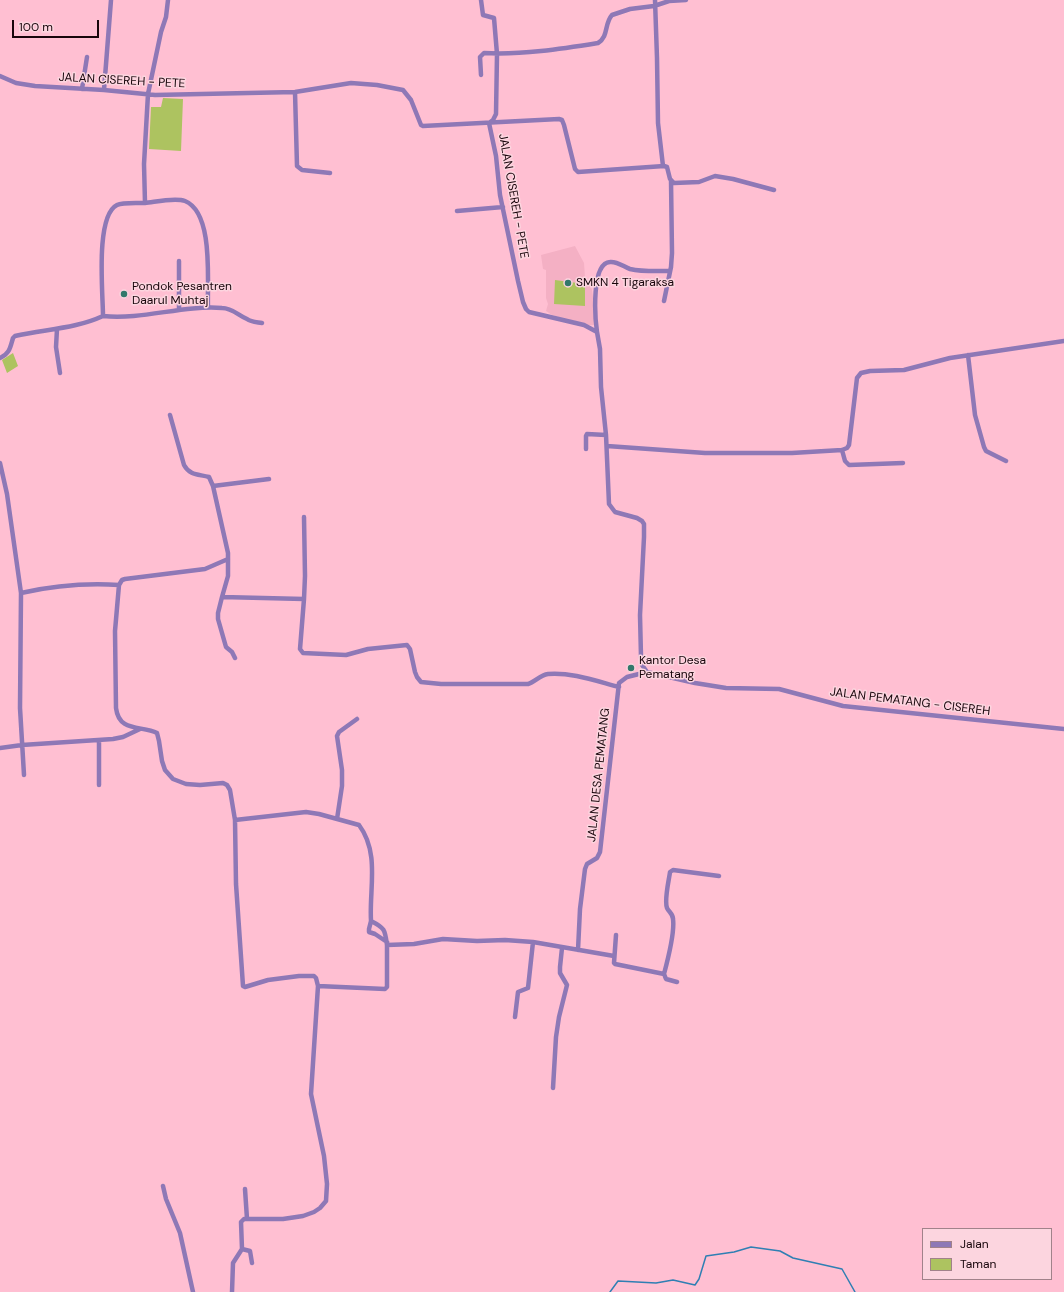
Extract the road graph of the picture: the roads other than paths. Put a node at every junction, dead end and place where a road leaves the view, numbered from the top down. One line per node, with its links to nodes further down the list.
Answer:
1 (111, 0): 12 (street)
2 (168, 0): 14 (street)
3 (481, 0): 7 (street)
4 (655, 0): 6 (street)
5 (686, 0): 6 (street)
6 (654, 6): 7 (street); 16 (street)
7 (497, 54): 9 (street); 15 (street)
8 (87, 56): 11 (street)
9 (481, 75)
10 (0, 76): 11 (street, JALAN CISEREH - PETE)
11 (82, 89): 12 (street, JALAN CISEREH - PETE)
12 (104, 90): 14 (street, JALAN CISEREH - PETE)
13 (296, 92): 14 (street, JALAN CISEREH - PETE); 15 (street, JALAN CISEREH - PETE); 17 (street)
14 (148, 94): 20 (street)
15 (489, 124): 16 (street); 21 (street, JALAN CISEREH - PETE)
16 (663, 166): 18 (street)
17 (330, 173)
18 (671, 180): 19 (street); 24 (street)
19 (774, 190)
20 (145, 203): 26 (street); 28 (street)
21 (503, 207): 22 (street); 31 (street, JALAN CISEREH - PETE)
22 (457, 211)
23 (179, 261): 27 (street)
24 (670, 271): 25 (street); 31 (street)
25 (664, 301)
26 (208, 307): 27 (street); 29 (street)
27 (179, 310): 28 (street)
28 (103, 316): 30 (street)
29 (262, 323)
30 (57, 329): 34 (street); 35 (street)
31 (597, 332): 37 (street)
32 (1064, 341): 33 (street)
33 (968, 355): 40 (street); 41 (street)
34 (0, 358)
35 (60, 373)
36 (170, 415): 45 (street)
37 (606, 435): 38 (street); 39 (street)
38 (607, 446): 40 (street); 53 (street)
39 (586, 449)
40 (842, 450): 43 (street)
41 (1006, 461)
42 (0, 463): 49 (street)
43 (903, 463)
44 (269, 479): 45 (street)
45 (213, 486): 47 (street)
46 (304, 517): 51 (street)
47 (228, 559): 48 (street); 50 (street)
48 (119, 585): 49 (street); 56 (street)
49 (21, 593): 59 (street)
50 (222, 597): 51 (street); 52 (street)
51 (304, 599): 54 (street)
52 (235, 658)
53 (647, 672): 54 (street); 57 (street, JALAN PEMATANG - CISEREH)
54 (618, 688): 72 (street, JALAN DESA PEMATANG)
55 (357, 719): 64 (street)
56 (140, 729): 58 (street); 65 (street)
57 (1064, 729)
58 (99, 740): 59 (street); 63 (street)
59 (22, 746): 60 (street); 62 (street)
60 (0, 748): 61 (street)
61 (0, 752)
62 (24, 775)
63 (99, 785)
64 (337, 819): 65 (street); 67 (street)
65 (234, 820): 76 (street)
66 (719, 876): 74 (street)
67 (371, 921): 70 (street); 70 (street)
68 (616, 935): 73 (street)
69 (533, 942): 70 (street); 71 (street); 77 (street)
70 (387, 943): 76 (street)
71 (562, 948): 72 (street); 78 (street)
72 (578, 950): 73 (street)
73 (614, 956): 74 (street)
74 (664, 974): 75 (street)
75 (677, 982)
76 (318, 986): 81 (street)
77 (515, 1017)
78 (553, 1088)
79 (163, 1186): 84 (street)
80 (245, 1189): 81 (street)
81 (247, 1219): 82 (street)
82 (242, 1249): 83 (street); 85 (street)
83 (252, 1263)
84 (193, 1292)
85 (232, 1292)

